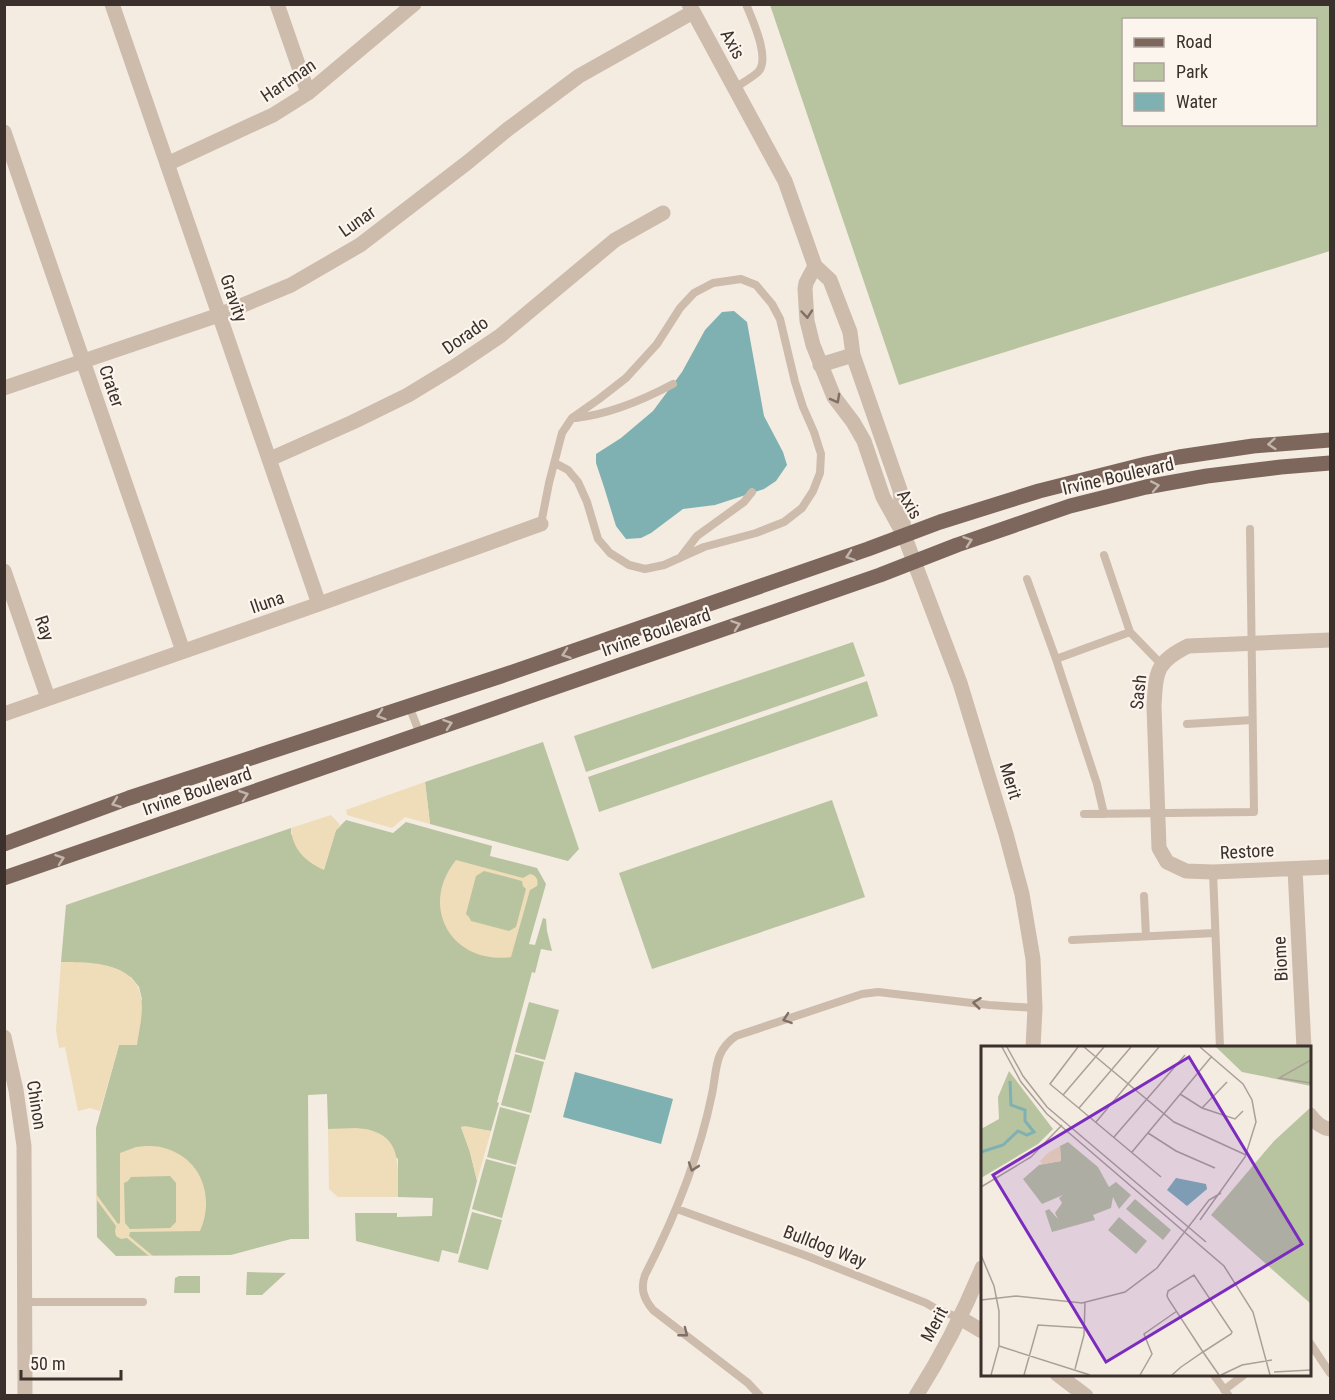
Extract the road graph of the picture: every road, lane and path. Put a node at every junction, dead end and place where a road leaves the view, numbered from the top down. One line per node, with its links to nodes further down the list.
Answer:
1 (112, 4): 9 (street, Gravity)
2 (277, 4): 7 (street)
3 (414, 4): 7 (street, Hartman)
4 (746, 4): 6 (lane)
5 (691, 8): 6 (street, Axis); 12 (street, Lunar)
6 (735, 88): 11 (street, Axis)
7 (308, 93): 9 (street, Hartman)
8 (4, 132): 14 (street, Crater)
9 (167, 164): 12 (street, Gravity)
10 (663, 213): 20 (street, Dorado)
11 (814, 266): 13 (street, Axis); 15 (street, Axis, one-way to 15)
12 (219, 315): 14 (street, Lunar); 20 (street, Gravity)
13 (853, 355): 15 (street); 26 (street, Axis)
14 (83, 361): 17 (street, Lunar); 36 (street, Crater)
15 (820, 365): 26 (street, Axis, one-way to 26)
16 (673, 384): 18 (lane)
17 (4, 388)
18 (572, 418): 22 (lane); 28 (lane)
19 (1330, 440): 26 (main road, Irvine Boulevard, one-way to 26)
20 (270, 459): 32 (street, Gravity)
21 (1330, 463): 29 (main road, Irvine Boulevard, one-way to 21)
22 (555, 464): 24 (lane); 28 (lane)
23 (752, 492): 28 (lane)
24 (541, 524): 32 (street, Iluna)
25 (1250, 529): 35 (lane)
26 (904, 536): 29 (street, Merit); 40 (main road, Irvine Boulevard, one-way to 40)
27 (1104, 555): 33 (lane)
28 (679, 558)
29 (913, 562): 44 (main road, Irvine Boulevard, one-way to 29); 58 (street, Merit)
30 (4, 571): 39 (street, Ray)
31 (1027, 579): 37 (lane)
32 (320, 604): 36 (street, Iluna)
33 (1130, 632): 37 (lane); 38 (lane)
34 (1330, 640): 35 (street, Sash)
35 (1251, 644): 38 (street, Sash); 42 (lane)
36 (183, 651): 39 (street, Iluna)
37 (1056, 659): 45 (lane)
38 (1161, 664): 46 (street, Sash)
39 (48, 698): 41 (street, Iluna)
40 (410, 706): 44 (lane); 48 (main road, Irvine Boulevard, one-way to 48)
41 (4, 714)
42 (1252, 720): 43 (lane); 46 (lane)
43 (1187, 724)
44 (420, 734): 53 (main road, Irvine Boulevard, one-way to 44)
45 (1104, 813): 46 (lane); 47 (lane)
46 (1158, 813): 49 (street, Sash)
47 (1084, 814)
48 (4, 844)
49 (1167, 862): 52 (street, Restore)
50 (1330, 867): 51 (street, Restore)
51 (1295, 869): 52 (street, Restore); 62 (street, Biome)
52 (1213, 872): 55 (lane)
53 (4, 878)
54 (1144, 896): 56 (lane)
55 (1215, 933): 56 (lane); 61 (lane)
56 (1146, 936): 57 (lane)
57 (1072, 940)
58 (1035, 1008): 60 (street, Merit); 65 (lane, one-way to 65)
59 (4, 1037): 67 (street, Chinon)
60 (1034, 1046)
61 (1220, 1046)
62 (1304, 1046)
63 (1312, 1121): 64 (street)
64 (1330, 1129)
65 (677, 1209): 69 (lane, Bulldog Way); 78 (lane, one-way to 78)
66 (981, 1270): 69 (street, Merit)
67 (26, 1302): 68 (lane); 77 (street, Chinon)
68 (143, 1302)
69 (960, 1318): 70 (street); 79 (street, Merit)
70 (981, 1329)
71 (1311, 1344): 72 (lane)
72 (1330, 1373)
73 (1060, 1376): 80 (street)
74 (1214, 1376): 76 (lane)
75 (1243, 1376): 76 (lane)
76 (1226, 1392)
77 (25, 1395)
78 (760, 1395)
79 (916, 1395)
80 (1086, 1395)

